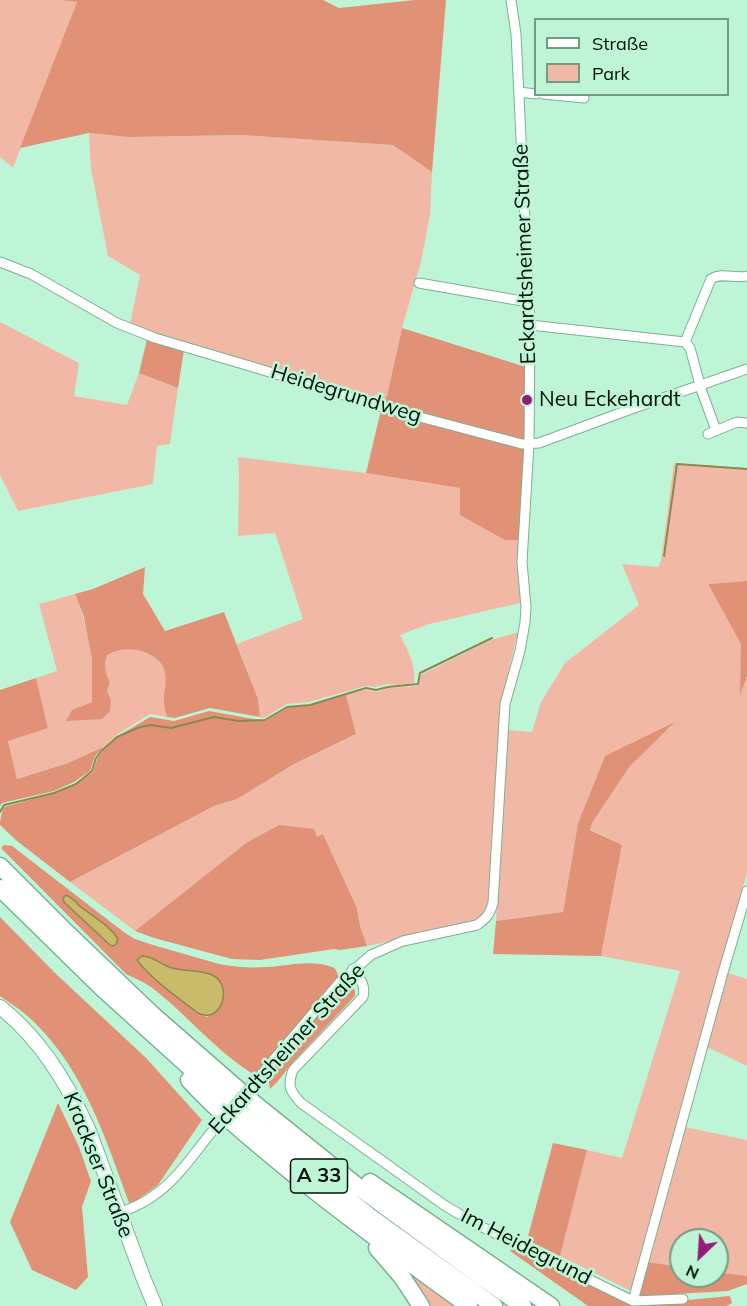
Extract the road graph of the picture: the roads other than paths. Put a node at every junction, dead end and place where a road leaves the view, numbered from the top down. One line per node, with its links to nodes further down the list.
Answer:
1 (511, 0): 2 (street, Eckardtsheimer Straße)
2 (519, 92): 3 (street); 9 (street, Eckardtsheimer Straße)
3 (534, 94)
4 (564, 96): 5 (street)
5 (584, 98)
6 (0, 262): 15 (street, Heidegrundweg)
7 (747, 276): 11 (street)
8 (418, 283): 9 (street)
9 (528, 302): 10 (street, Eckardtsheimer Straße)
10 (530, 325): 11 (street); 15 (street, Eckardtsheimer Straße)
11 (685, 342): 13 (street)
12 (747, 369): 13 (street, Heidegrundweg)
13 (701, 385): 14 (street); 15 (street, Heidegrundweg)
14 (747, 423)
15 (529, 444): 19 (street, Eckardtsheimer Straße)
16 (0, 866): 22 (highway, A 33)
17 (0, 888): 21 (highway, A 33)
18 (747, 891): 26 (street)
19 (353, 969): 24 (street, Eckardtsheimer Straße, bridge); 26 (street, Im Heidegrund)
20 (0, 1007): 24 (street, Krackser Straße)
21 (152, 1035): 23 (highway); 30 (highway, A 33)
22 (239, 1090): 31 (highway, A 33); 32 (highway)
23 (324, 1198): 28 (highway); 29 (highway)
24 (120, 1213): 27 (street, Krackser Straße)
25 (683, 1299): 26 (street)
26 (633, 1301)
27 (155, 1306)
28 (421, 1306)
29 (469, 1306)
30 (494, 1306)
31 (523, 1306)
32 (551, 1306)

